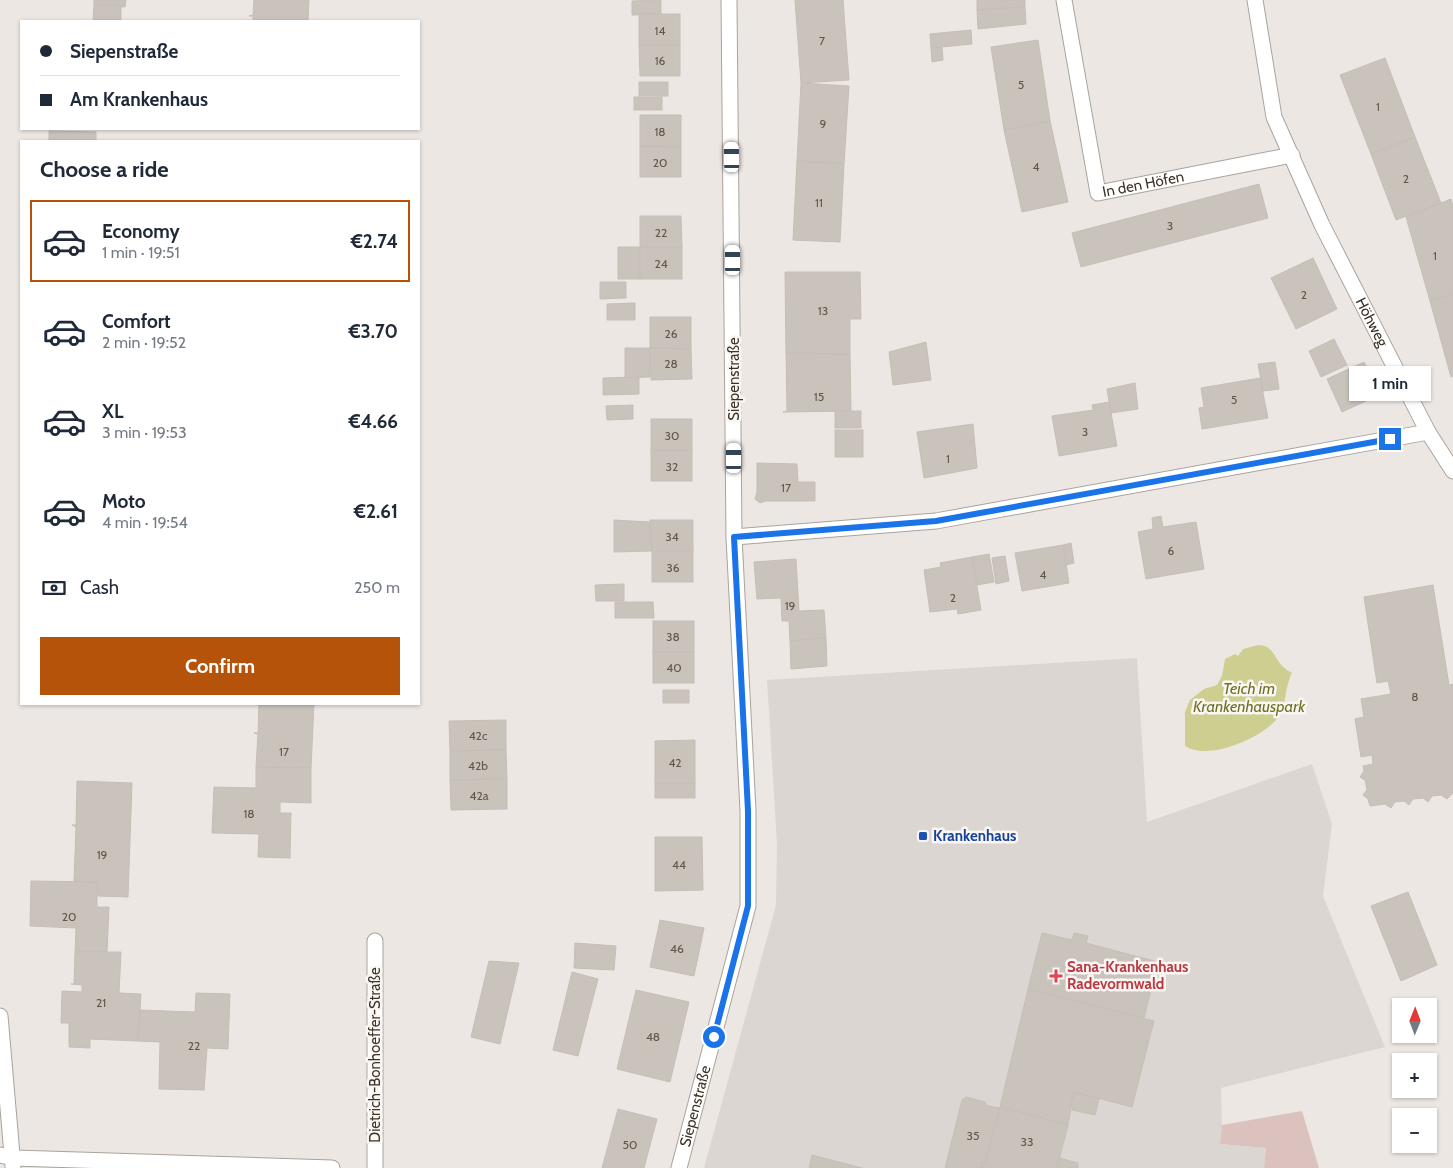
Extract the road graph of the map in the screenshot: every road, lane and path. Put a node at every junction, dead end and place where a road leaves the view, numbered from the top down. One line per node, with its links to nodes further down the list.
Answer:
1 (729, 0): 7 (street, Siepenstraße)
2 (1064, 0): 4 (street, In den Höfen)
3 (1255, 0): 4 (street)
4 (1292, 155): 5 (street, Höhweg)
5 (1428, 432): 6 (street, Höhweg); 7 (street)
6 (1453, 472)
7 (734, 537): 13 (street, Siepenstraße)
8 (375, 942): 12 (street, Dietrich-Bonhoeffer-Straße)
9 (0, 1016): 10 (street)
10 (9, 1160): 11 (street)
11 (332, 1168)
12 (375, 1168)
13 (679, 1168)

